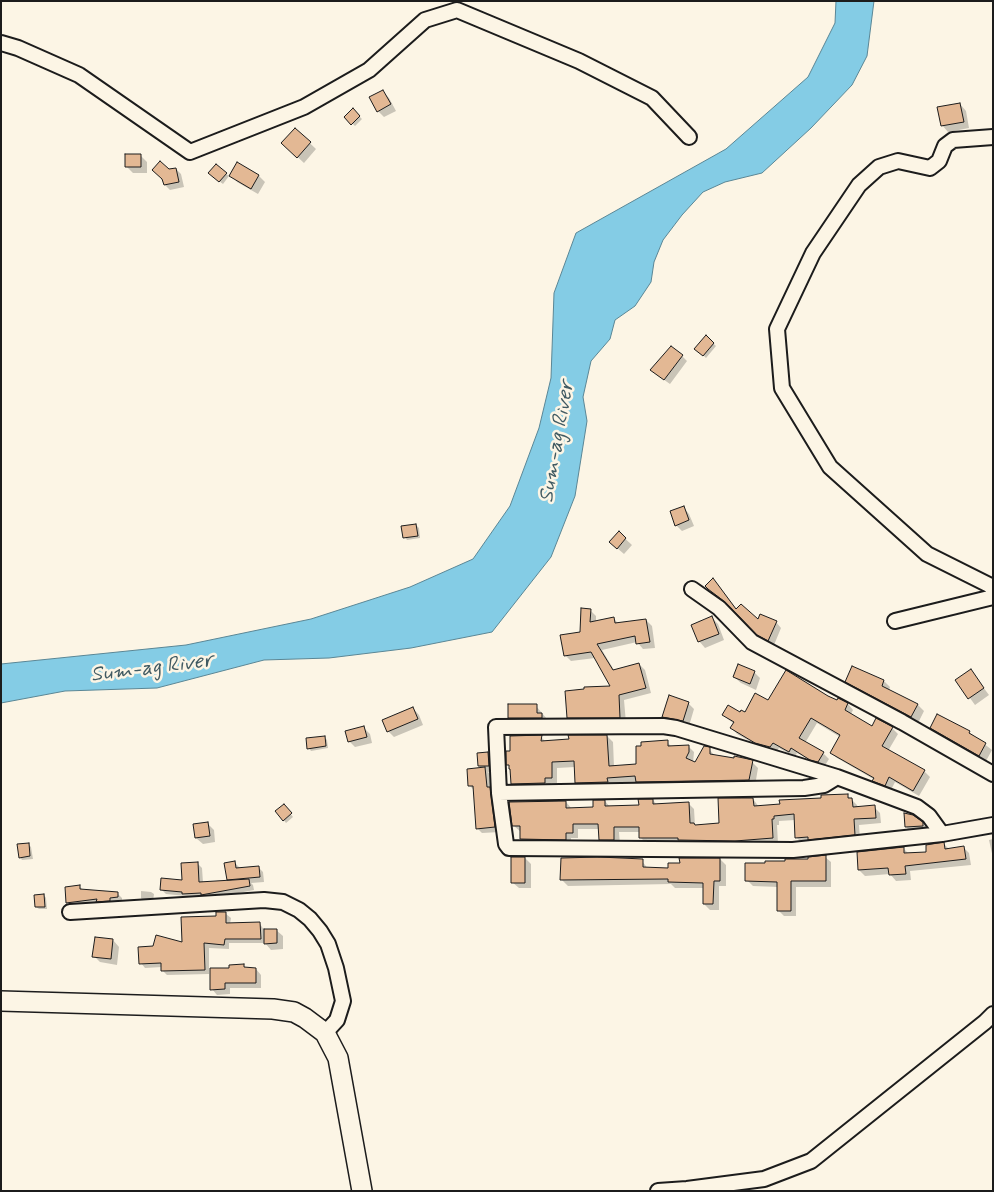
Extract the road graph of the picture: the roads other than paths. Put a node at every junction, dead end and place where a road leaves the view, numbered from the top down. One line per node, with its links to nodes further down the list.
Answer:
1 (1, 43): 2 (street)
2 (689, 137)
3 (993, 137): 4 (street)
4 (993, 588)
5 (692, 589): 8 (street)
6 (993, 597): 7 (street)
7 (895, 621)
8 (993, 774)
9 (837, 777): 10 (street); 10 (street); 12 (street)
10 (499, 793): 12 (street)
11 (993, 826): 12 (street)
12 (942, 834)
13 (70, 912): 16 (street)
14 (1, 1001): 16 (main road)
15 (993, 1014): 17 (street)
16 (326, 1033): 18 (main road)
17 (703, 1189): 19 (street)
18 (362, 1191)
19 (658, 1191)

